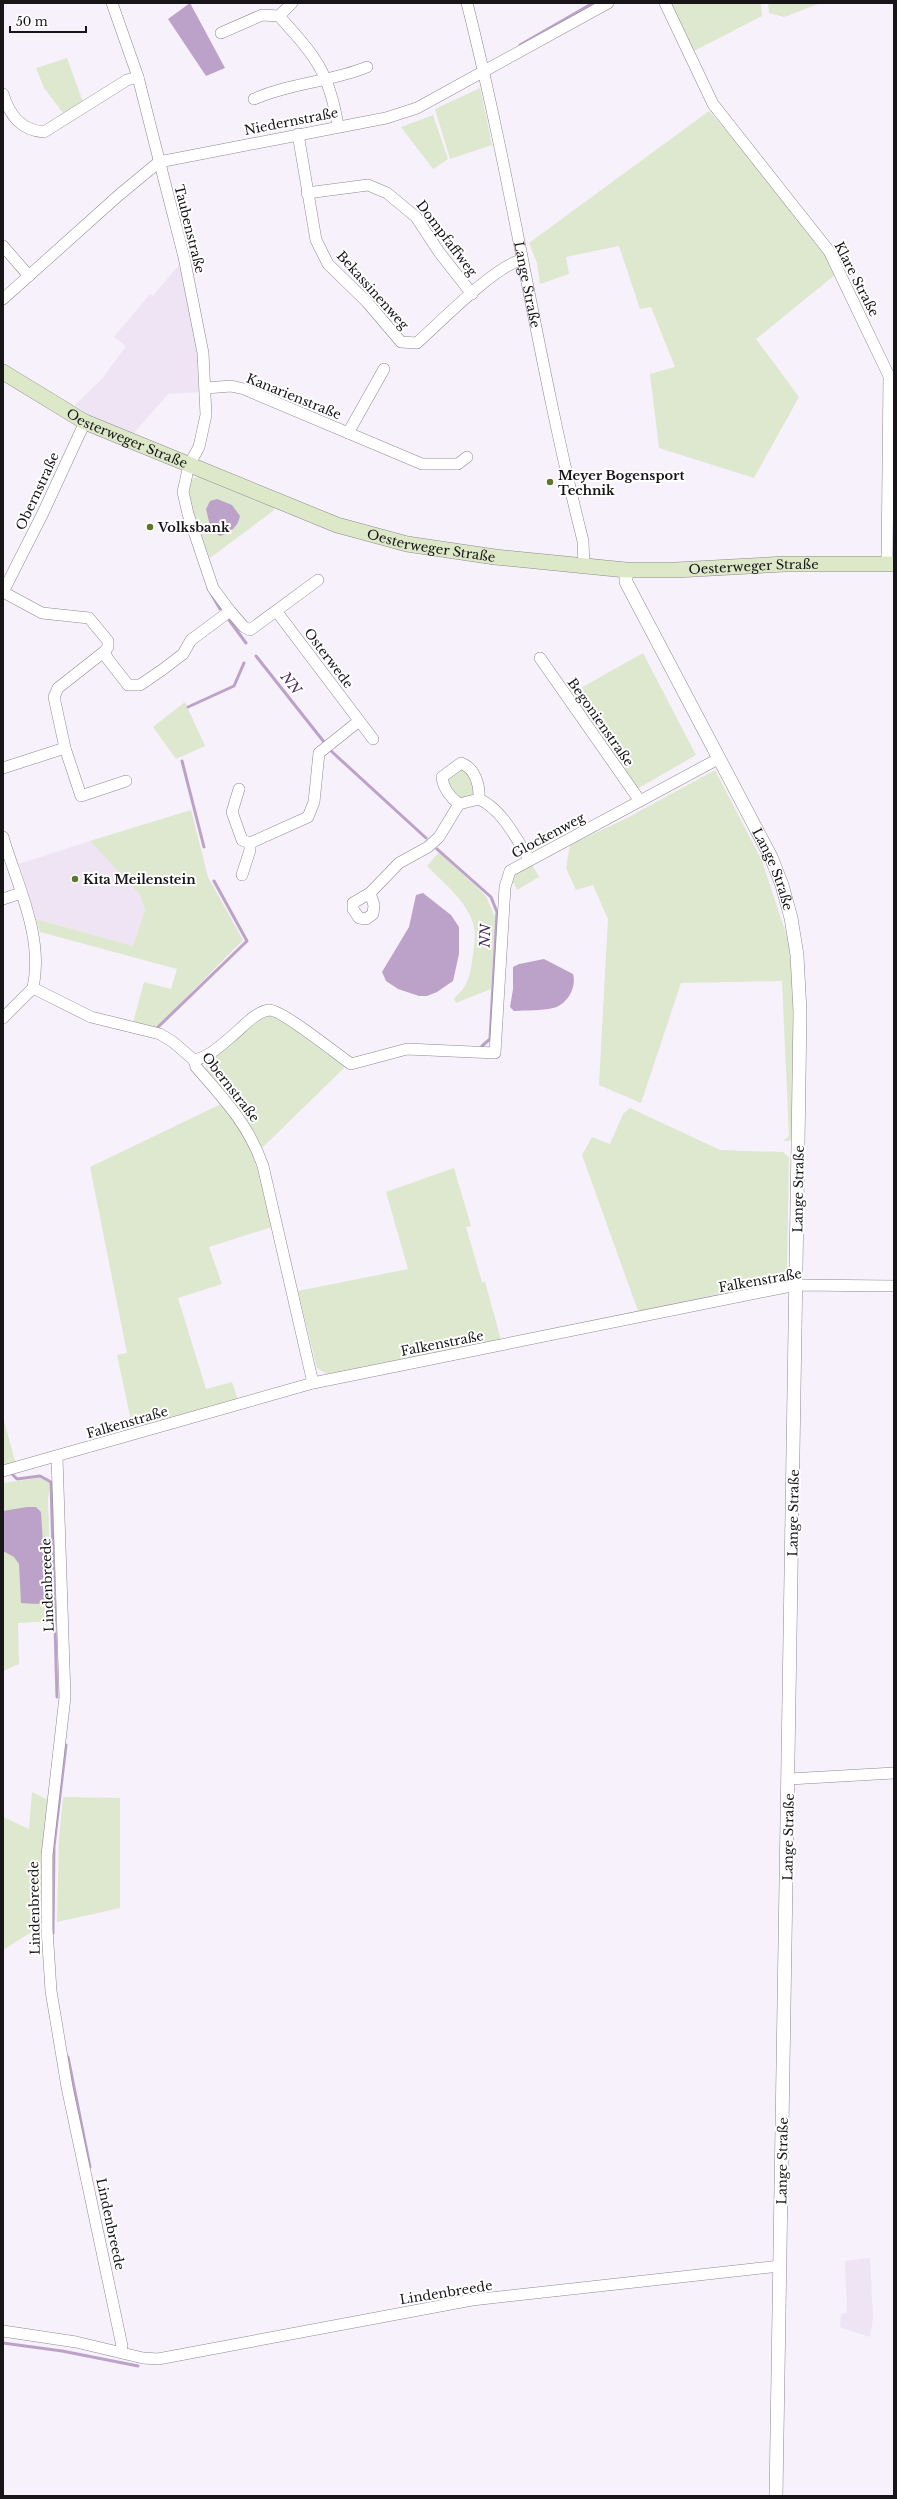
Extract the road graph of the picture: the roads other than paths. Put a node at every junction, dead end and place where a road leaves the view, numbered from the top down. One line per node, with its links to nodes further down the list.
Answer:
1 (112, 3): 10 (street, Taubenstraße)
2 (292, 3): 6 (street)
3 (467, 3): 9 (street, Lange Straße)
4 (608, 3): 9 (street, Niedernstraße)
5 (665, 3): 30 (street, Klare Straße)
6 (279, 16): 7 (street); 11 (street)
7 (221, 33)
8 (367, 68): 11 (street)
9 (485, 73): 14 (street, Niedernstraße); 19 (street, Lange Straße)
10 (138, 77): 12 (street); 16 (street, Taubenstraße)
11 (328, 80): 13 (street); 14 (street)
12 (3, 94)
13 (254, 99)
14 (338, 126): 15 (street, Niedernstraße)
15 (298, 134): 16 (street, Niedernstraße); 17 (street, Bekassinenweg)
16 (159, 162): 20 (street, Niedernstraße); 25 (street, Taubenstraße)
17 (307, 193): 21 (street, Dompfaffweg); 21 (street, Bekassinenweg)
18 (3, 246): 20 (street)
19 (522, 260): 21 (street, Bekassinenweg); 31 (street, Lange Straße)
20 (29, 276): 22 (street, Niedernstraße)
21 (472, 294)
22 (3, 300)
23 (384, 369): 27 (street, Kanarienstraße)
24 (3, 372): 26 (main road, Oesterweger Straße)
25 (206, 388): 27 (street, Kanarienstraße); 29 (street, Taubenstraße)
26 (85, 422): 29 (main road, Oesterweger Straße); 34 (street, Obernstraße)
27 (348, 433): 28 (street, Kanarienstraße)
28 (467, 457)
29 (189, 465): 31 (main road, Oesterweger Straße); 35 (street)
30 (890, 564): 32 (main road, Oesterweger Straße)
31 (584, 567): 32 (main road, Oesterweger Straße)
32 (626, 570): 42 (street, Lange Straße)
33 (318, 580): 36 (street)
34 (3, 592): 37 (street)
35 (230, 611): 36 (street); 37 (street)
36 (277, 612): 39 (street, Osterwede)
37 (105, 651): 41 (street)
38 (540, 658): 47 (street, Begonienstraße)
39 (359, 721): 40 (street, Osterwede); 50 (street)
40 (373, 739)
41 (64, 748): 43 (street); 44 (street)
42 (718, 758): 47 (street, Glockenweg); 59 (street, Lange Straße)
43 (3, 768)
44 (126, 781)
45 (239, 789): 50 (street)
46 (479, 799): 48 (street); 48 (street); 51 (street)
47 (640, 801): 51 (street, Glockenweg)
48 (460, 804): 54 (street)
49 (3, 837): 53 (street)
50 (250, 843): 52 (street)
51 (530, 860): 58 (street, Glockenweg)
52 (242, 875)
53 (20, 893): 55 (street); 56 (street)
54 (370, 893)
55 (3, 899)
56 (33, 988): 57 (street); 58 (street, Obernstraße)
57 (3, 1018)
58 (194, 1060): 61 (street, Obernstraße)
59 (796, 1285): 60 (street, Falkenstraße); 61 (street, Falkenstraße); 65 (street, Lange Straße)
60 (894, 1286)
61 (314, 1383): 62 (street, Falkenstraße)
62 (58, 1457): 63 (street, Falkenstraße); 68 (street, Lindenbreede)
63 (3, 1472)
64 (894, 1772): 65 (street)
65 (789, 1779): 66 (street, Lange Straße)
66 (780, 2266): 68 (street, Lindenbreede); 69 (street, Lange Straße)
67 (3, 2331): 68 (street, Lindenbreede)
68 (120, 2352)
69 (776, 2496)

